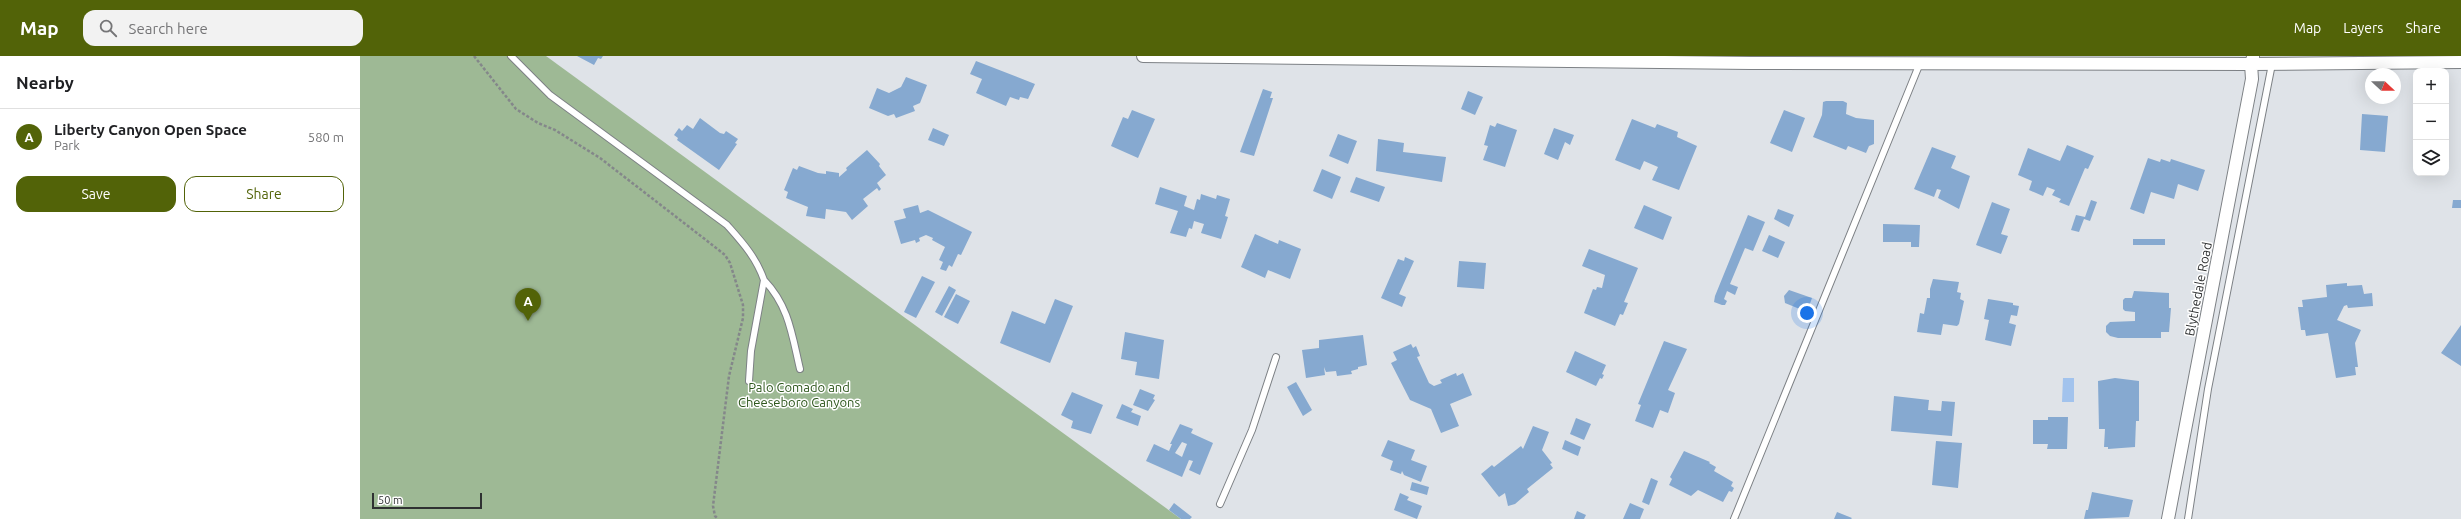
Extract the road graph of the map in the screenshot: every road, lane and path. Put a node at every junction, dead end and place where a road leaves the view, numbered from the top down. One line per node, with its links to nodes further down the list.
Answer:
1 (474, 56): 13 (path)
2 (511, 56): 8 (lane)
3 (1143, 56): 6 (street)
4 (2252, 60): 6 (street); 7 (street); 15 (street, Blythedale Road)
5 (2461, 62): 7 (street)
6 (1920, 63): 14 (lane)
7 (2272, 64): 16 (lane)
8 (764, 280): 10 (lane); 11 (lane)
9 (1276, 357): 12 (lane)
10 (800, 369)
11 (749, 381)
12 (1220, 504)
13 (718, 519)
14 (1734, 519)
15 (2168, 519)
16 (2188, 519)

